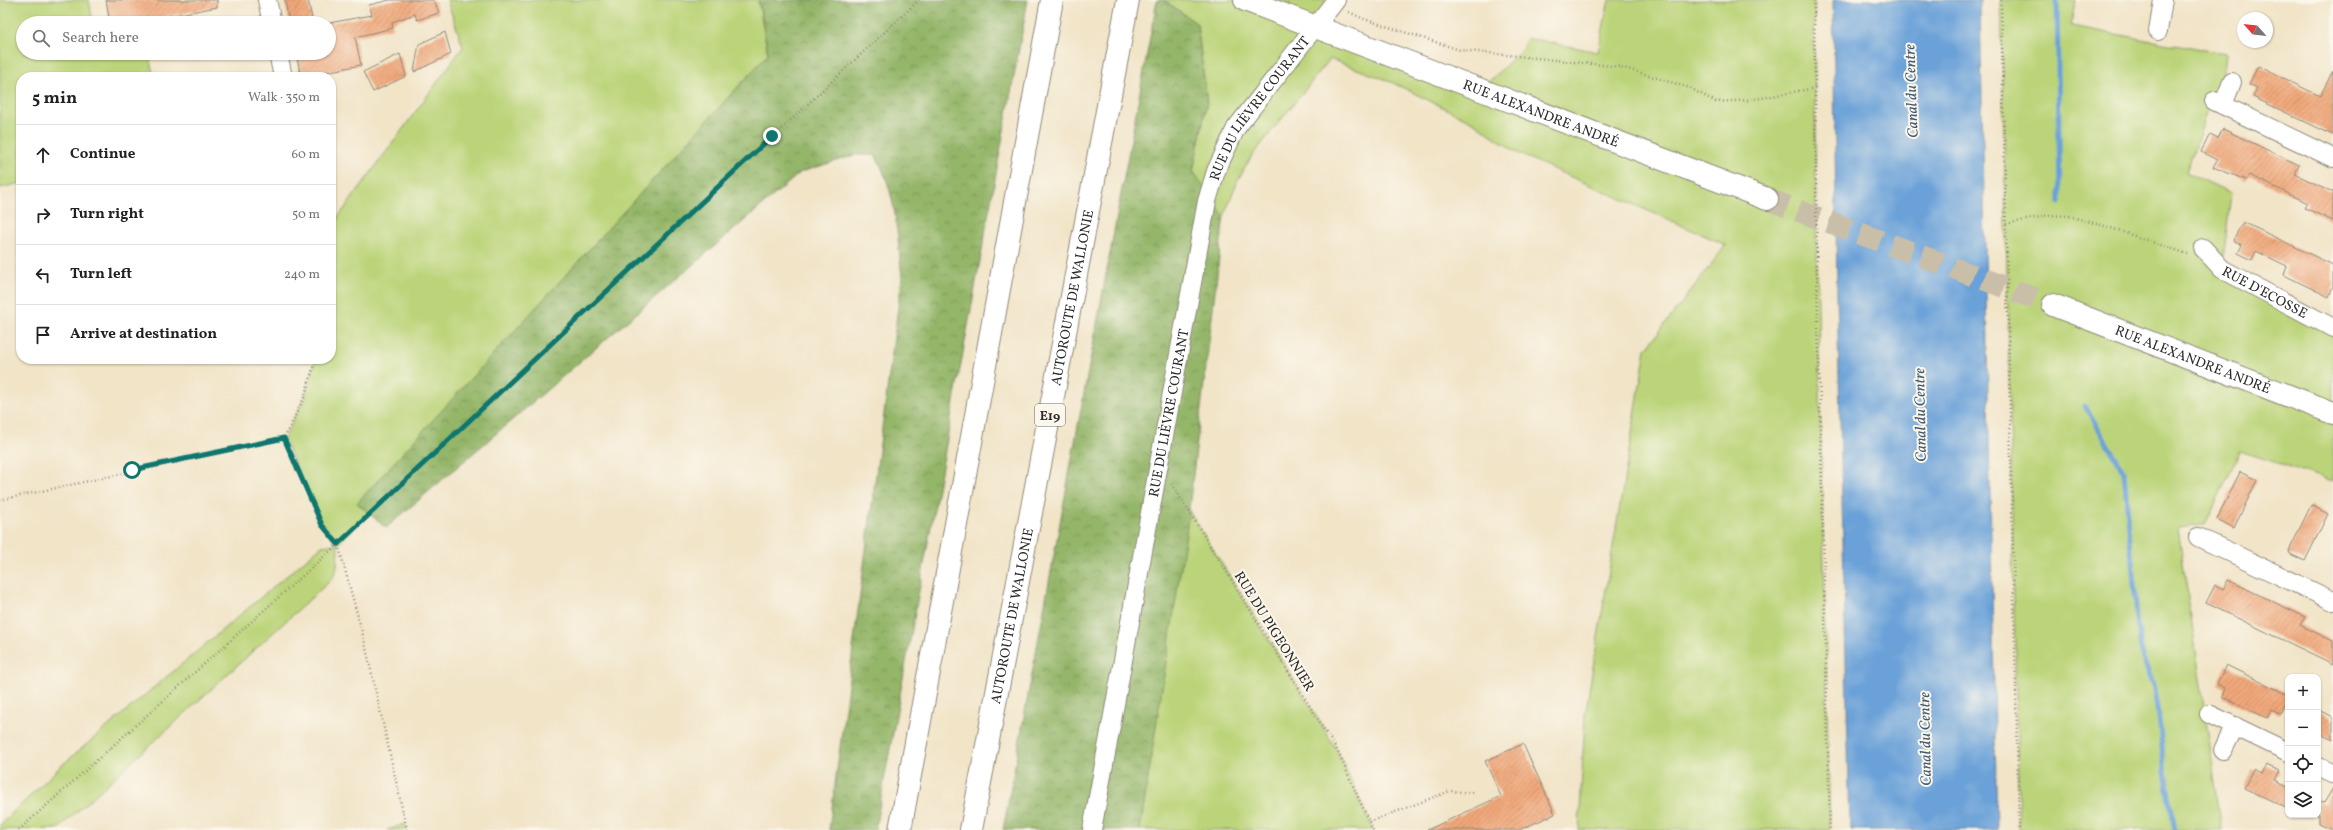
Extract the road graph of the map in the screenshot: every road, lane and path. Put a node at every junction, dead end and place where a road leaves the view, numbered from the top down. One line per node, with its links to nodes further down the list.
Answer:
1 (267, 0): 10 (street)
2 (919, 0): 29 (path)
3 (1052, 0): 41 (main road)
4 (1128, 0): 42 (main road, AUTOROUTE DE WALLONIE / E19)
5 (1245, 0): 11 (main road, RUE ALEXANDRE ANDRÉ)
6 (1814, 0): 16 (path)
7 (2001, 0): 19 (path)
8 (2163, 0): 12 (street)
9 (1334, 2): 11 (street, RUE DU LIÈVRE COURANT); 16 (path)
10 (270, 16)
11 (1316, 27): 18 (main road, RUE ALEXANDRE ANDRÉ); 26 (street, RUE DU LIÈVRE COURANT)
12 (2158, 31)
13 (279, 60): 14 (street)
14 (282, 72)
15 (2232, 82): 17 (street)
16 (1815, 88): 45 (path)
17 (2333, 158)
18 (1767, 199)
19 (2006, 224): 20 (path); 46 (path)
20 (2203, 248): 22 (street, RUE D'ECOSSE)
21 (2053, 305): 24 (main road, RUE ALEXANDRE ANDRÉ)
22 (2333, 328)
23 (314, 364): 25 (path)
24 (2333, 413)
25 (284, 438): 27 (path); 29 (path)
26 (1160, 463): 38 (path, RUE DU PIGEONNIER); 43 (street, RUE DU LIÈVRE COURANT)
27 (0, 500)
28 (2198, 537): 30 (street)
29 (338, 544): 39 (path); 40 (path)
30 (2333, 601)
31 (2209, 714): 32 (street)
32 (2235, 726): 33 (street); 34 (street)
33 (2223, 750)
34 (2285, 751)
35 (2321, 768): 36 (street)
36 (2333, 774)
37 (1475, 793): 38 (path)
38 (1370, 822): 44 (path, RUE DU PIGEONNIER)
39 (19, 830)
40 (407, 830)
41 (900, 830)
42 (971, 830)
43 (1092, 830)
44 (1373, 830)
45 (1830, 830)
46 (2019, 830)

